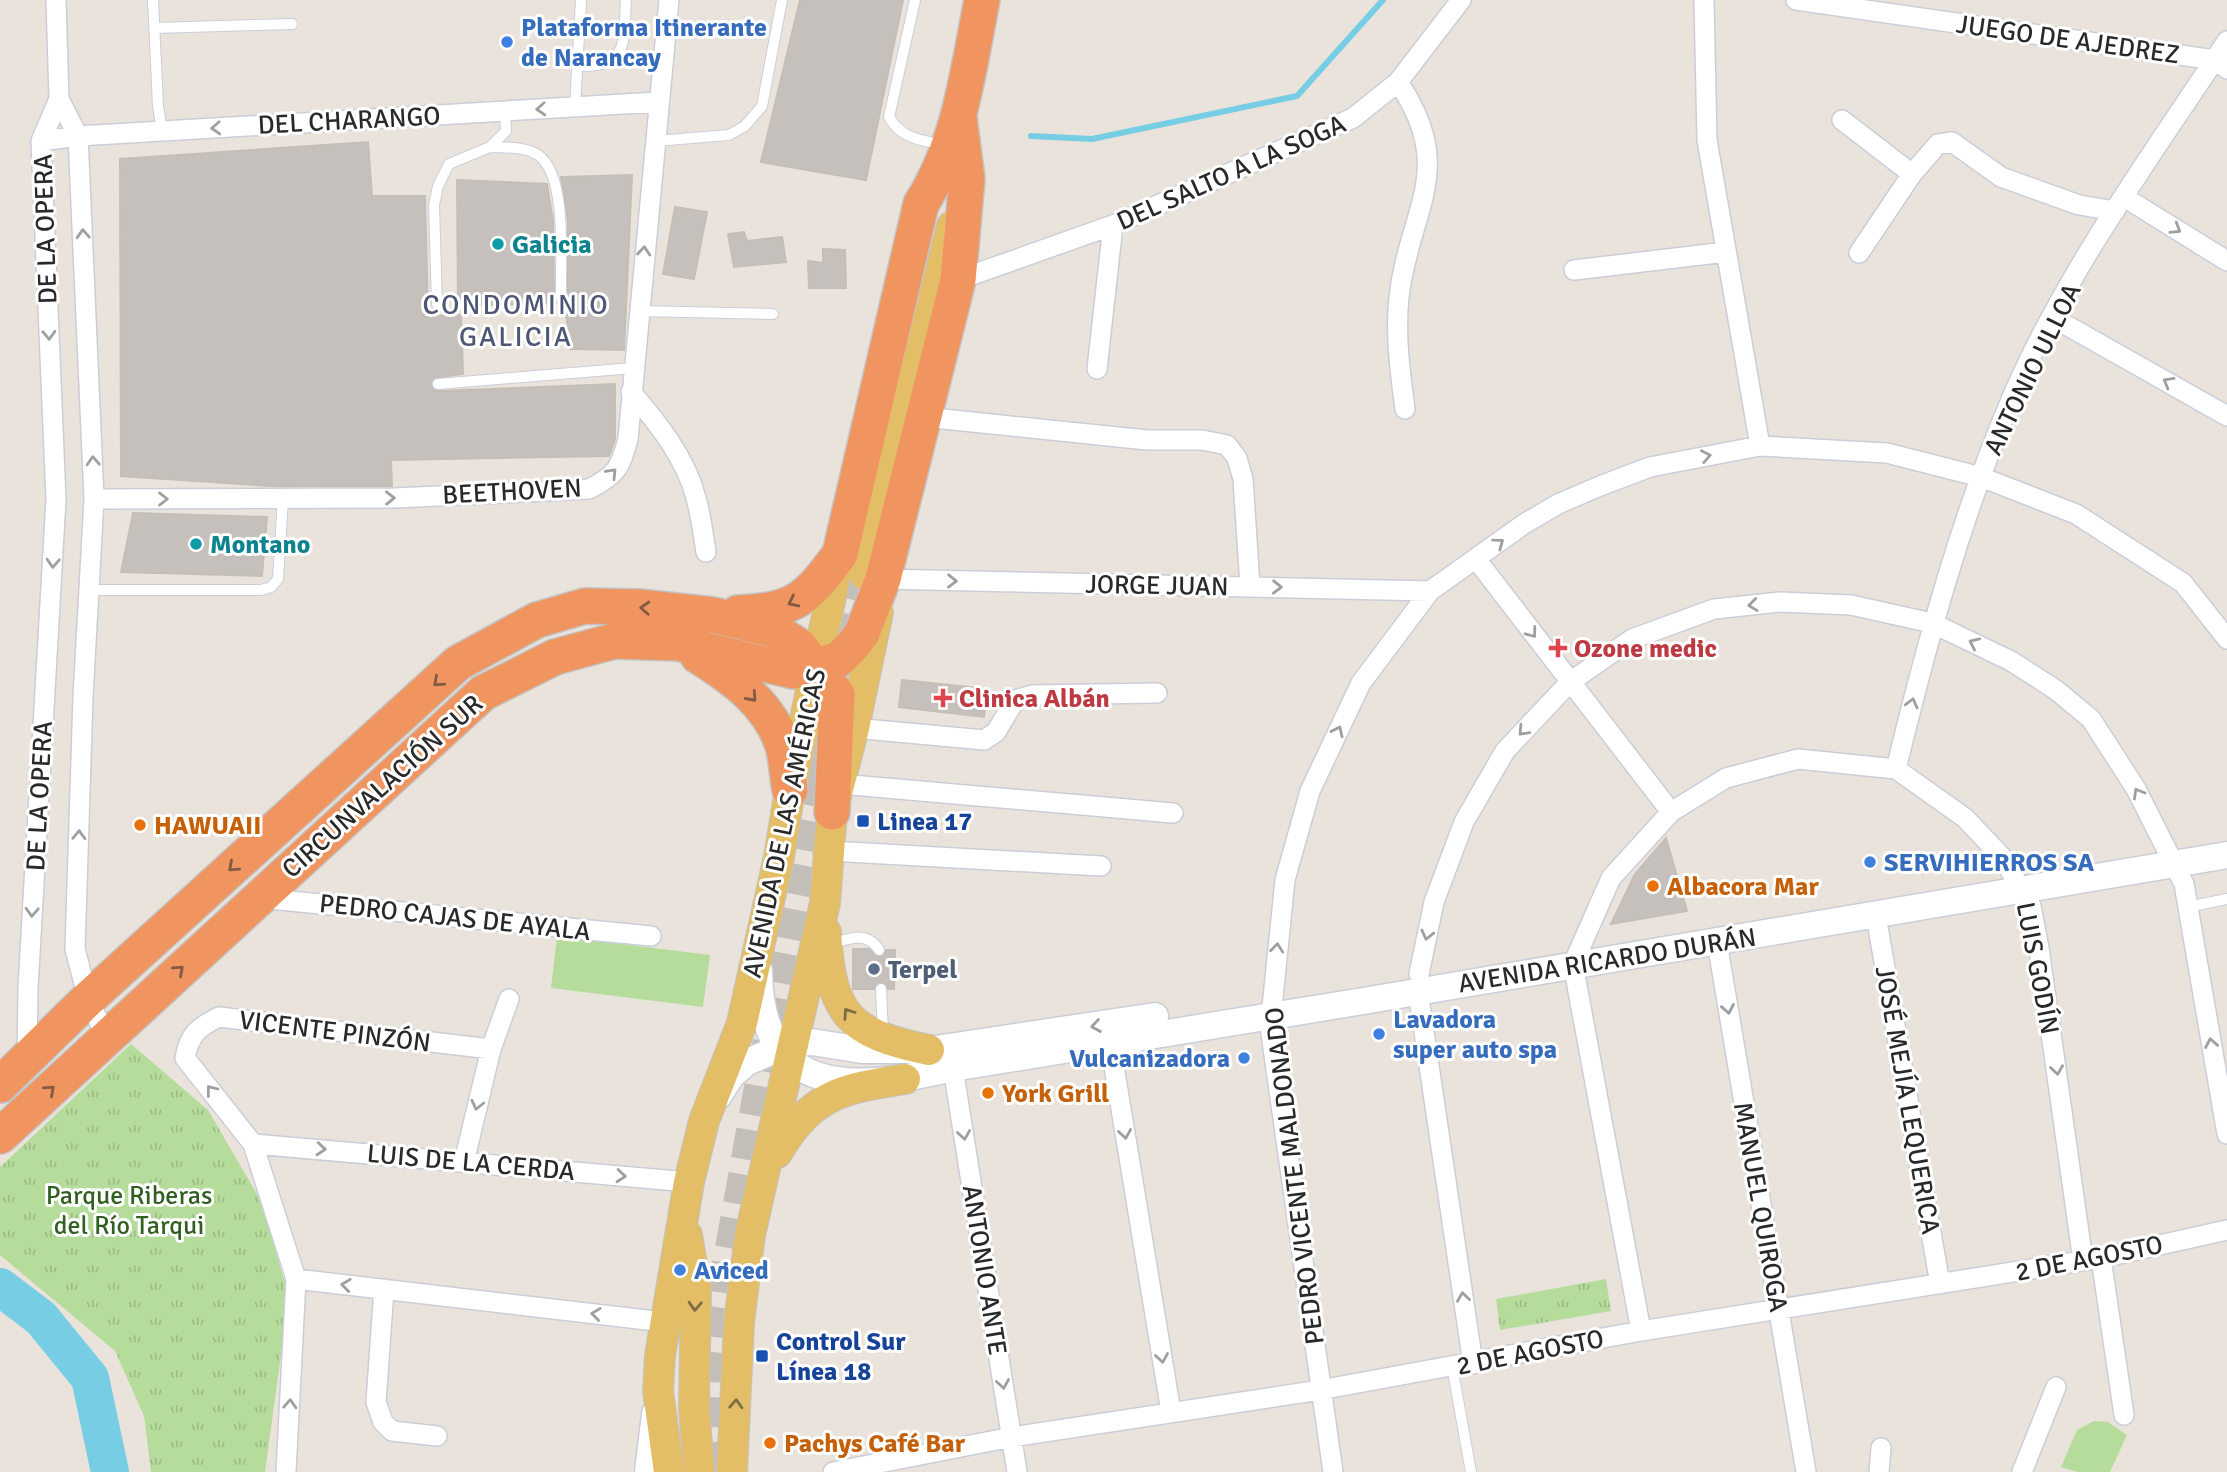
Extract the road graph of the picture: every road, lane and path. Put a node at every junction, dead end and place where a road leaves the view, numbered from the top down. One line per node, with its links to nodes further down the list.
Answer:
1 (56, 0): 19 (street)
2 (153, 0): 14 (lane)
3 (580, 0): 17 (lane)
4 (626, 0): 17 (lane)
5 (669, 0): 20 (street, BEETHOVEN)
6 (782, 0): 28 (lane)
7 (915, 0): 25 (lane)
8 (982, 0): 25 (highway, AVENIDA DE LAS AMÉRICAS)
9 (1461, 0): 18 (street, DEL SALTO A LA SOGA)
10 (1704, 0): 34 (street)
11 (1796, 0): 12 (street, JUEGO DE AJEDREZ)
12 (1910, 8): 16 (street, JUEGO DE AJEDREZ)
13 (292, 24): 14 (lane)
14 (154, 28): 24 (lane)
15 (2227, 41): 16 (street, ANTONIO ULLOA)
16 (2221, 64): 32 (street, ANTONIO ULLOA)
17 (577, 66): 21 (lane)
18 (1398, 82): 33 (street, DEL SALTO A LA SOGA); 48 (street)
19 (59, 99): 26 (street, DE LA OPERA); 27 (street, DE LA OPERA)
20 (658, 102): 21 (street, DEL CHARANGO); 28 (street, BEETHOVEN)
21 (575, 107): 22 (street, DEL CHARANGO, one-way to 22)
22 (505, 111): 24 (street, DEL CHARANGO, one-way to 24); 29 (lane)
23 (1842, 120): 30 (street)
24 (162, 131): 26 (street, DEL CHARANGO)
25 (954, 132): 31 (highway, AVENIDA DE LAS AMÉRICAS)
26 (78, 136): 27 (street, DEL CHARANGO); 54 (street, DE LA OPERA, one-way to 26)
27 (41, 141): 102 (street, DE LA OPERA, one-way to 102)
28 (654, 141): 41 (street, BEETHOVEN, one-way to 28)
29 (490, 147): 39 (lane); 40 (lane)
30 (1912, 174): 32 (street); 35 (street)
31 (952, 179): 38 (highway, AVENIDA DE LAS AMÉRICAS); 57 (highway, AVENIDA DE LAS AMÉRICAS)
32 (2120, 204): 36 (street, one-way to 36); 43 (street, ANTONIO ULLOA)
33 (1112, 225): 38 (street, DEL SALTO A LA SOGA); 45 (street)
34 (1726, 252): 37 (street); 51 (street)
35 (1859, 253)
36 (2227, 261)
37 (1574, 270)
38 (958, 279): 50 (highway, AVENIDA DE LAS AMÉRICAS)
39 (561, 297)
40 (437, 304)
41 (639, 311): 42 (lane); 44 (street, BEETHOVEN)
42 (773, 314)
43 (2052, 317): 49 (street, one-way to 43); 52 (street, ANTONIO ULLOA)
44 (633, 368): 46 (lane); 47 (street, BEETHOVEN)
45 (1097, 369)
46 (438, 384)
47 (631, 391): 53 (street, BEETHOVEN, one-way to 47); 55 (street)
48 (1405, 408)
49 (2227, 416)
50 (924, 417): 57 (highway, AVENIDA DE LAS AMÉRICAS); 58 (street)
51 (1760, 446): 52 (street, PEDRO VICENTE MALDONADO); 56 (street, PEDRO VICENTE MALDONADO, one-way to 51)
52 (1981, 477): 62 (street, ANTONIO ULLOA); 63 (street, PEDRO VICENTE MALDONADO)
53 (283, 498): 54 (street, BEETHOVEN, one-way to 53); 59 (lane)
54 (94, 499): 59 (street, DE LA OPERA)
55 (706, 552)
56 (1476, 559): 60 (street, PEDRO VICENTE MALDONADO); 66 (street, one-way to 66)
57 (861, 571): 58 (street, JORGE JUAN, one-way to 58); 61 (highway, one-way to 61); 65 (main road, AVENIDA DE LAS AMÉRICAS); 65 (highway, CIRCUNVALACIÓN SUR); 68 (main road, AVENIDA DE LAS AMÉRICAS)
58 (1250, 586): 60 (street, JORGE JUAN, one-way to 60)
59 (89, 590): 93 (street, DE LA OPERA, one-way to 59)
60 (1430, 591): 95 (street, PEDRO VICENTE MALDONADO, one-way to 60)
61 (713, 615): 65 (highway); 93 (highway, CIRCUNVALACIÓN SUR, one-way to 93)
62 (1932, 623): 66 (street, one-way to 66); 69 (street, ANTONIO ULLOA, one-way to 62); 77 (street, one-way to 62)
63 (2227, 639)
64 (678, 643): 65 (highway, CIRCUNVALACIÓN SUR); 70 (highway, one-way to 70); 80 (highway, CIRCUNVALACIÓN SUR)
65 (816, 667): 70 (main road, AVENIDA DE LAS AMÉRICAS); 71 (highway)
66 (1570, 682): 72 (street); 91 (street, one-way to 91)
67 (1157, 693): 68 (street)
68 (854, 728): 71 (main road, AVENIDA DE LAS AMÉRICAS)
69 (1896, 769): 72 (street, LUIS GODÍN); 79 (street, LUIS GODÍN)
70 (790, 790): 85 (main road, AVENIDA DE LAS AMÉRICAS)
71 (836, 798): 73 (street); 75 (main road, AVENIDA DE LAS AMÉRICAS)
72 (1671, 812): 90 (street, LUIS GODÍN)
73 (1173, 813)
74 (2227, 842): 77 (street, AVENIDA RICARDO DURÁN)
75 (830, 851): 78 (street); 82 (main road, AVENIDA DE LAS AMÉRICAS)
76 (2227, 855): 77 (street, AVENIDA RICARDO DURÁN)
77 (2173, 858): 79 (street, AVENIDA RICARDO DURÁN); 83 (street)
78 (1101, 866)
79 (2023, 892): 84 (street, AVENIDA RICARDO DURÁN); 90 (street, AVENIDA RICARDO DURÁN); 115 (street, LUIS GODÍN, one-way to 115)
80 (259, 898): 86 (street, PEDRO CAJAS DE AYALA); 96 (highway, CIRCUNVALACIÓN SUR, one-way to 80)
81 (2227, 899): 83 (lane)
82 (825, 903): 88 (main road); 100 (main road, AVENIDA DE LAS AMÉRICAS)
83 (2188, 907): 107 (street, one-way to 83)
84 (1877, 916): 87 (street, AVENIDA RICARDO DURÁN); 117 (street, JOSÉ MEJÍA LEQUERICA)
85 (763, 931): 100 (street); 106 (main road, AVENIDA DE LAS AMÉRICAS)
86 (651, 936)
87 (1717, 942): 90 (street, AVENIDA RICARDO DURÁN); 119 (street, MANUEL QUIROGA, one-way to 119)
88 (827, 945): 89 (lane); 97 (main road, one-way to 88)
89 (879, 950)
90 (1577, 955): 91 (street, AVENIDA RICARDO DURÁN); 121 (street)
91 (1418, 982): 95 (street, AVENIDA RICARDO DURÁN); 122 (street, one-way to 91)
92 (881, 989): 97 (lane)
93 (88, 999): 96 (street, DE LA OPERA); 102 (highway, CIRCUNVALACIÓN SUR)
94 (509, 999): 99 (street)
95 (1271, 1007): 98 (street, AVENIDA RICARDO DURÁN); 101 (street, AVENIDA RICARDO DURÁN, one-way to 101); 125 (street, PEDRO VICENTE MALDONADO)
96 (107, 1038): 108 (highway, CIRCUNVALACIÓN SUR, one-way to 96)
97 (884, 1041): 101 (main road)
98 (1110, 1042): 103 (street, AVENIDA RICARDO DURÁN); 127 (street, one-way to 127)
99 (491, 1049): 109 (street, VICENTE PINZÓN, one-way to 99); 110 (street, one-way to 110)
100 (787, 1050): 101 (street, AVENIDA RICARDO DURÁN); 104 (street, AVENIDA RICARDO DURÁN); 106 (street); 111 (main road, AVENIDA DE LAS AMÉRICAS)
101 (929, 1050)
102 (27, 1059): 105 (highway, CIRCUNVALACIÓN SUR)
103 (953, 1068): 104 (street, AVENIDA RICARDO DURÁN); 130 (street, ANTONIO ANTE, one-way to 130)
104 (905, 1079): 111 (main road)
105 (0, 1085)
106 (704, 1121): 112 (main road, AVENIDA DE LAS AMÉRICAS)
107 (2227, 1134)
108 (0, 1136)
109 (253, 1144): 110 (street, LUIS DE LA CERDA, one-way to 110); 116 (street, VICENTE PINZÓN)
110 (464, 1162): 112 (street, LUIS DE LA CERDA, one-way to 112)
111 (766, 1171): 136 (main road, AVENIDA DE LAS AMÉRICAS, one-way to 111)
112 (689, 1182): 113 (main road, AVENIDA DE LAS AMÉRICAS)
113 (683, 1214): 120 (main road, AVENIDA DE LAS AMÉRICAS); 132 (main road, one-way to 132)
114 (2227, 1230): 115 (street, 2 DE AGOSTO)
115 (2092, 1259): 117 (street, 2 DE AGOSTO); 128 (street, LUIS GODÍN)
116 (296, 1279): 118 (street, one-way to 116); 133 (street, VICENTE PINZÓN, one-way to 116)
117 (1940, 1284): 119 (street, 2 DE AGOSTO)
118 (384, 1289): 120 (street, one-way to 118); 129 (street)
119 (1779, 1311): 121 (street, 2 DE AGOSTO); 141 (street, MANUEL QUIROGA)
120 (664, 1322): 126 (main road, AVENIDA DE LAS AMÉRICAS)
121 (1641, 1331): 122 (street, 2 DE AGOSTO)
122 (1473, 1364): 123 (street, 2 DE AGOSTO)
123 (1452, 1366): 125 (street, 2 DE AGOSTO); 140 (lane)
124 (2056, 1387): 143 (street)
125 (1320, 1390): 127 (street, 2 DE AGOSTO); 139 (street, PEDRO VICENTE MALDONADO)
126 (658, 1391): 134 (street); 135 (main road, AVENIDA DE LAS AMÉRICAS)
127 (1171, 1412): 130 (street, 2 DE AGOSTO)
128 (2124, 1415)
129 (437, 1436)
130 (1012, 1437): 137 (street, 2 DE AGOSTO); 138 (street, ANTONIO ANTE)
131 (1881, 1448): 142 (street)
132 (699, 1468)
133 (286, 1472)
134 (648, 1472)
135 (669, 1472)
136 (732, 1472)
137 (833, 1472)
138 (1017, 1472)
139 (1334, 1472)
140 (1471, 1472)
141 (1806, 1472)
142 (1880, 1472)
143 (2022, 1472)

